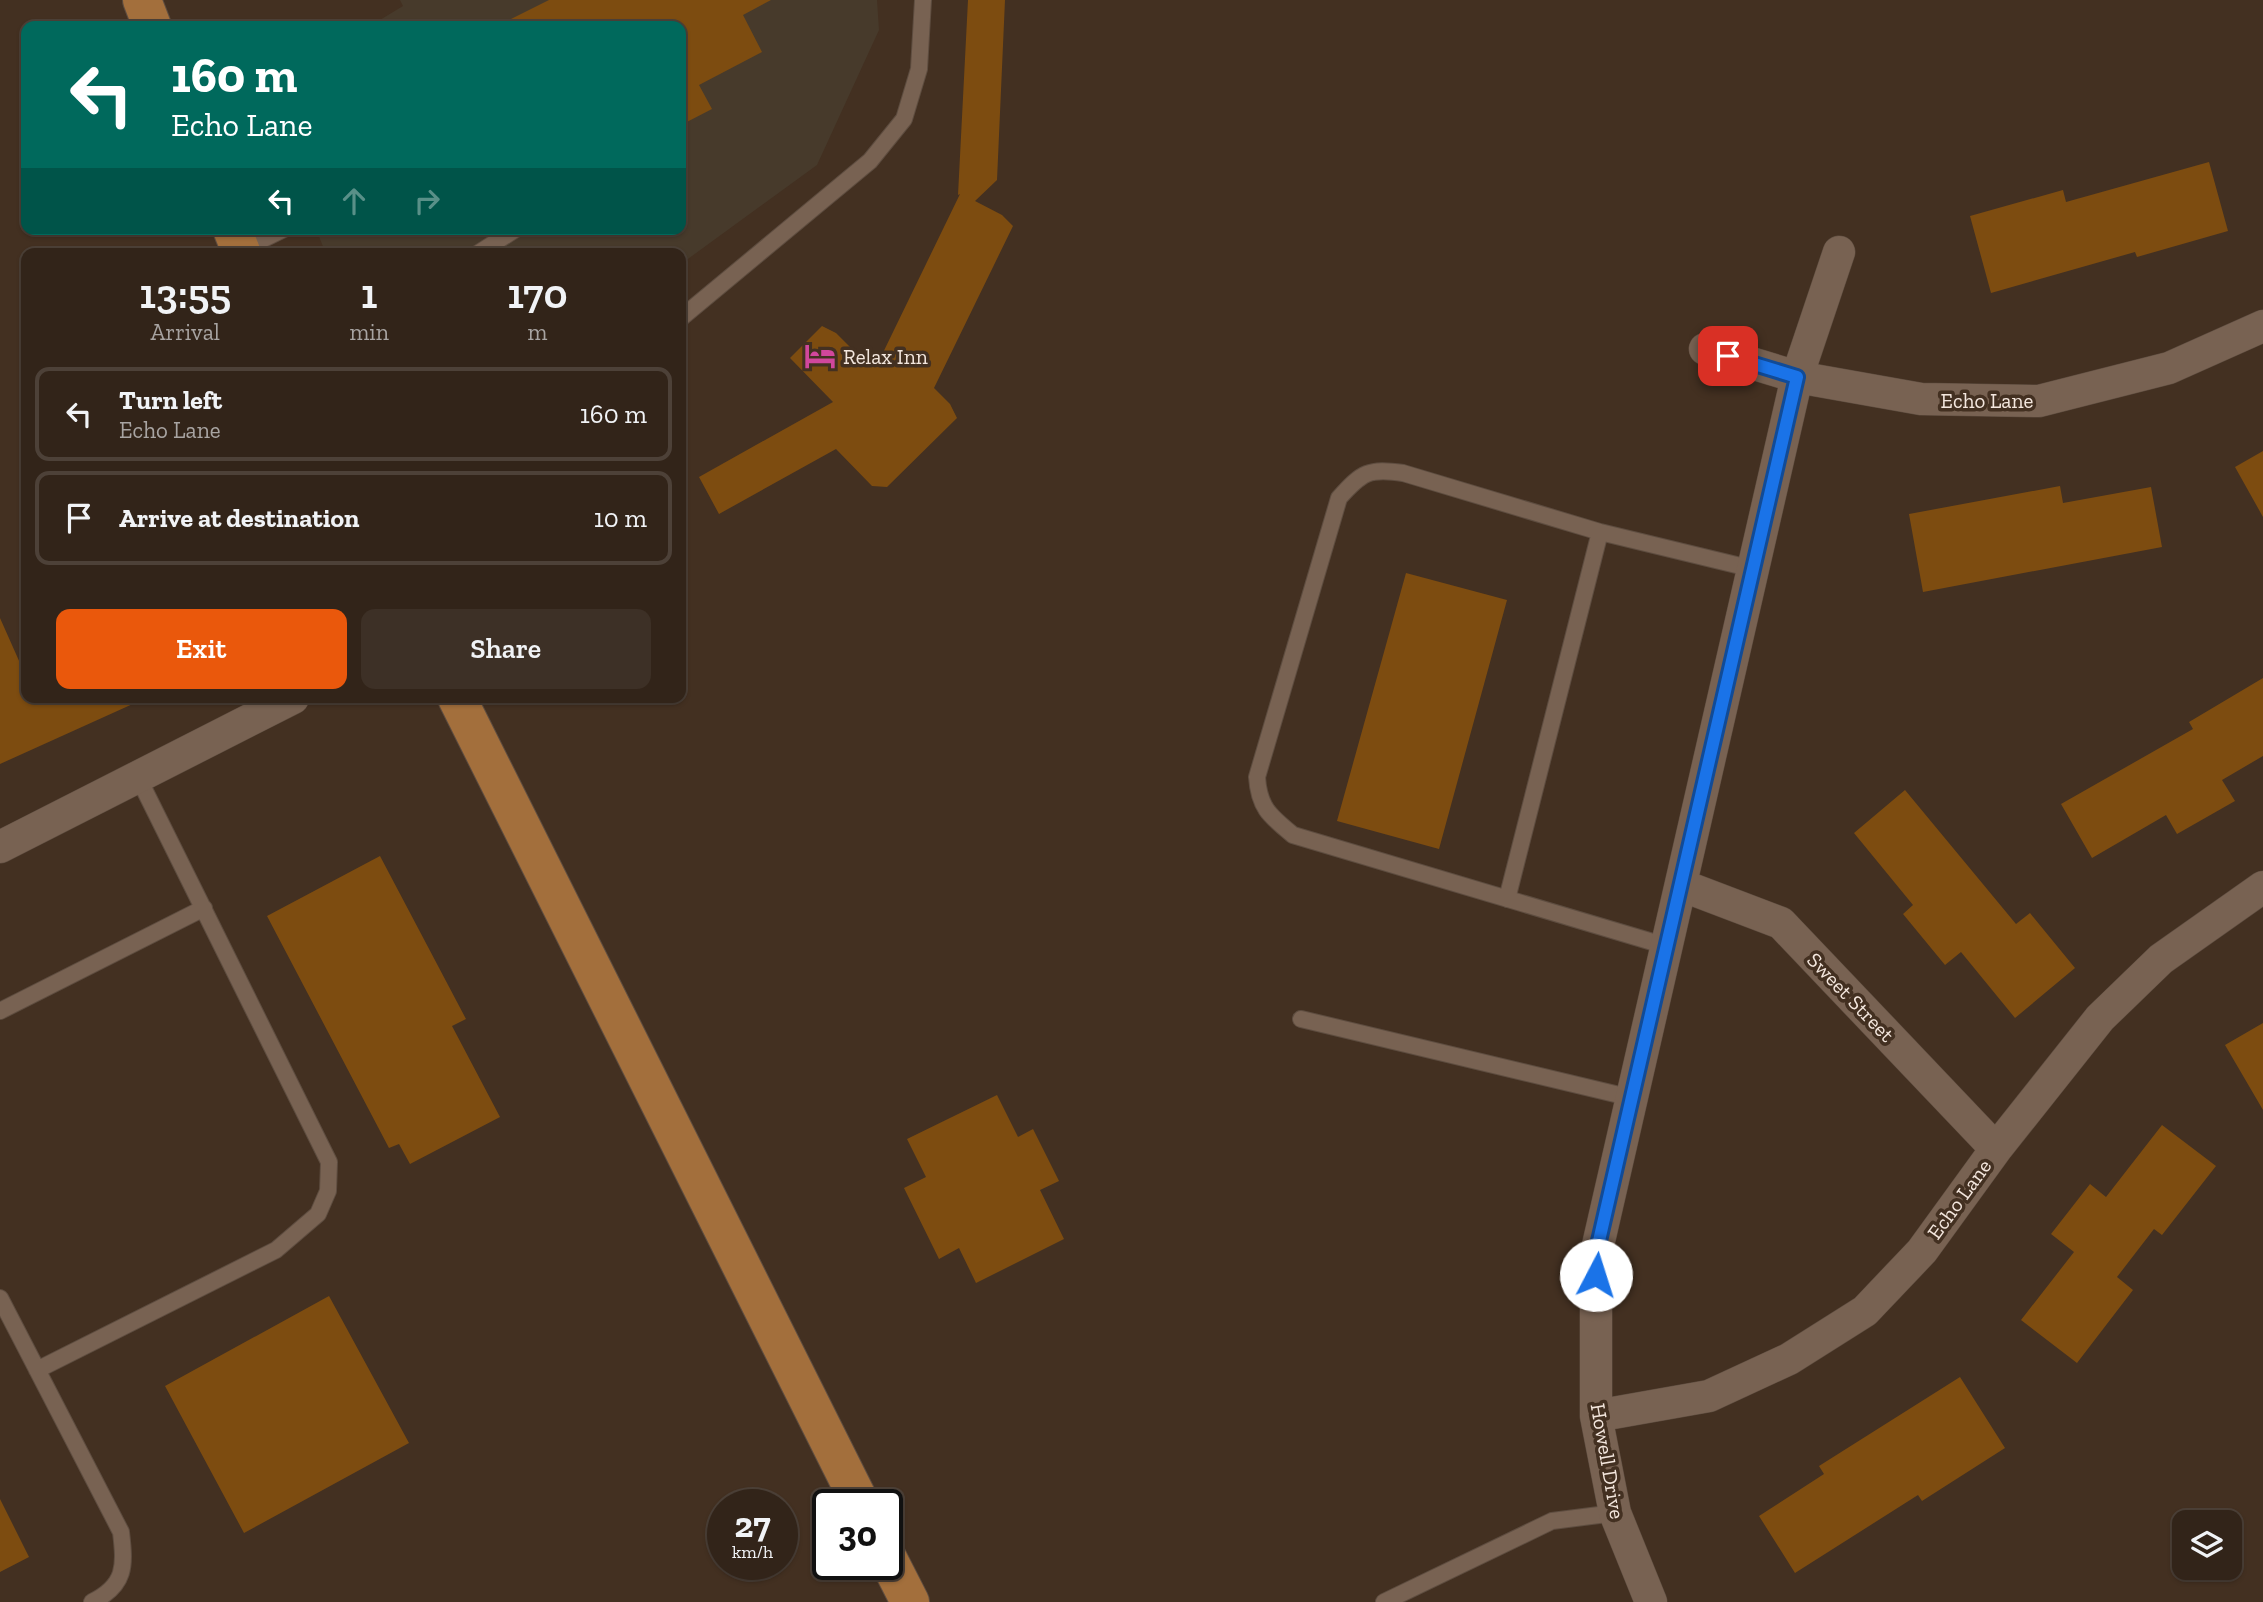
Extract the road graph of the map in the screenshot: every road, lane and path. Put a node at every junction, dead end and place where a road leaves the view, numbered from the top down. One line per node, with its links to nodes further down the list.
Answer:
1 (142, 0): 3 (main road)
2 (923, 0): 9 (lane)
3 (150, 21)
4 (266, 235): 6 (lane)
5 (507, 235): 7 (lane)
6 (238, 244)
7 (486, 248)
8 (1839, 251): 12 (street, Howell Drive)
9 (686, 314)
10 (2263, 326): 12 (street, Echo Lane)
11 (1705, 349): 12 (street, Echo Lane)
12 (1797, 377): 14 (street, Howell Drive)
13 (1600, 531): 14 (lane); 21 (lane); 21 (lane)
14 (1753, 569): 19 (street, Howell Drive)
15 (283, 703): 17 (street)
16 (460, 703): 31 (main road)
17 (138, 777): 18 (street); 22 (lane)
18 (0, 847)
19 (1681, 885): 23 (street, Howell Drive); 27 (street, Sweet Street)
20 (2263, 887): 27 (street, Echo Lane)
21 (1507, 899): 23 (lane)
22 (204, 908): 24 (lane); 29 (lane)
23 (1667, 946): 26 (street, Howell Drive)
24 (0, 1011)
25 (1301, 1019): 26 (lane)
26 (1632, 1098): 30 (street, Howell Drive)
27 (1996, 1149): 30 (street, Echo Lane)
28 (0, 1298): 29 (lane)
29 (37, 1370): 34 (lane)
30 (1596, 1416): 32 (street, Howell Drive)
31 (853, 1489)
32 (1615, 1513): 36 (lane); 37 (street, Howell Drive)
33 (899, 1580): 35 (main road)
34 (92, 1602)
35 (910, 1602)
36 (1384, 1602)
37 (1651, 1602)

